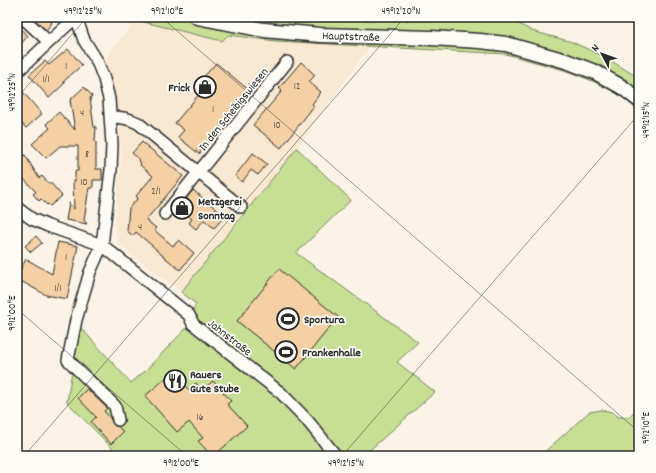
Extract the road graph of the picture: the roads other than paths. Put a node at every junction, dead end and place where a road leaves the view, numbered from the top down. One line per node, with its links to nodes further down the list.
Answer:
1 (22, 17): 4 (street)
2 (76, 17): 4 (street); 8 (street)
3 (197, 17): 7 (main road, Hauptstraße)
4 (49, 42): 6 (street)
5 (287, 62): 9 (street, In den Scheibigswiesen)
6 (18, 69)
7 (639, 100)
8 (110, 117): 9 (street); 13 (street)
9 (198, 173): 10 (street); 12 (street, In den Scheibigswiesen)
10 (241, 207)
11 (17, 208): 13 (street, Jahnstraße)
12 (164, 214)
13 (102, 245): 14 (street); 15 (street, Jahnstraße)
14 (118, 420)
15 (336, 456)

